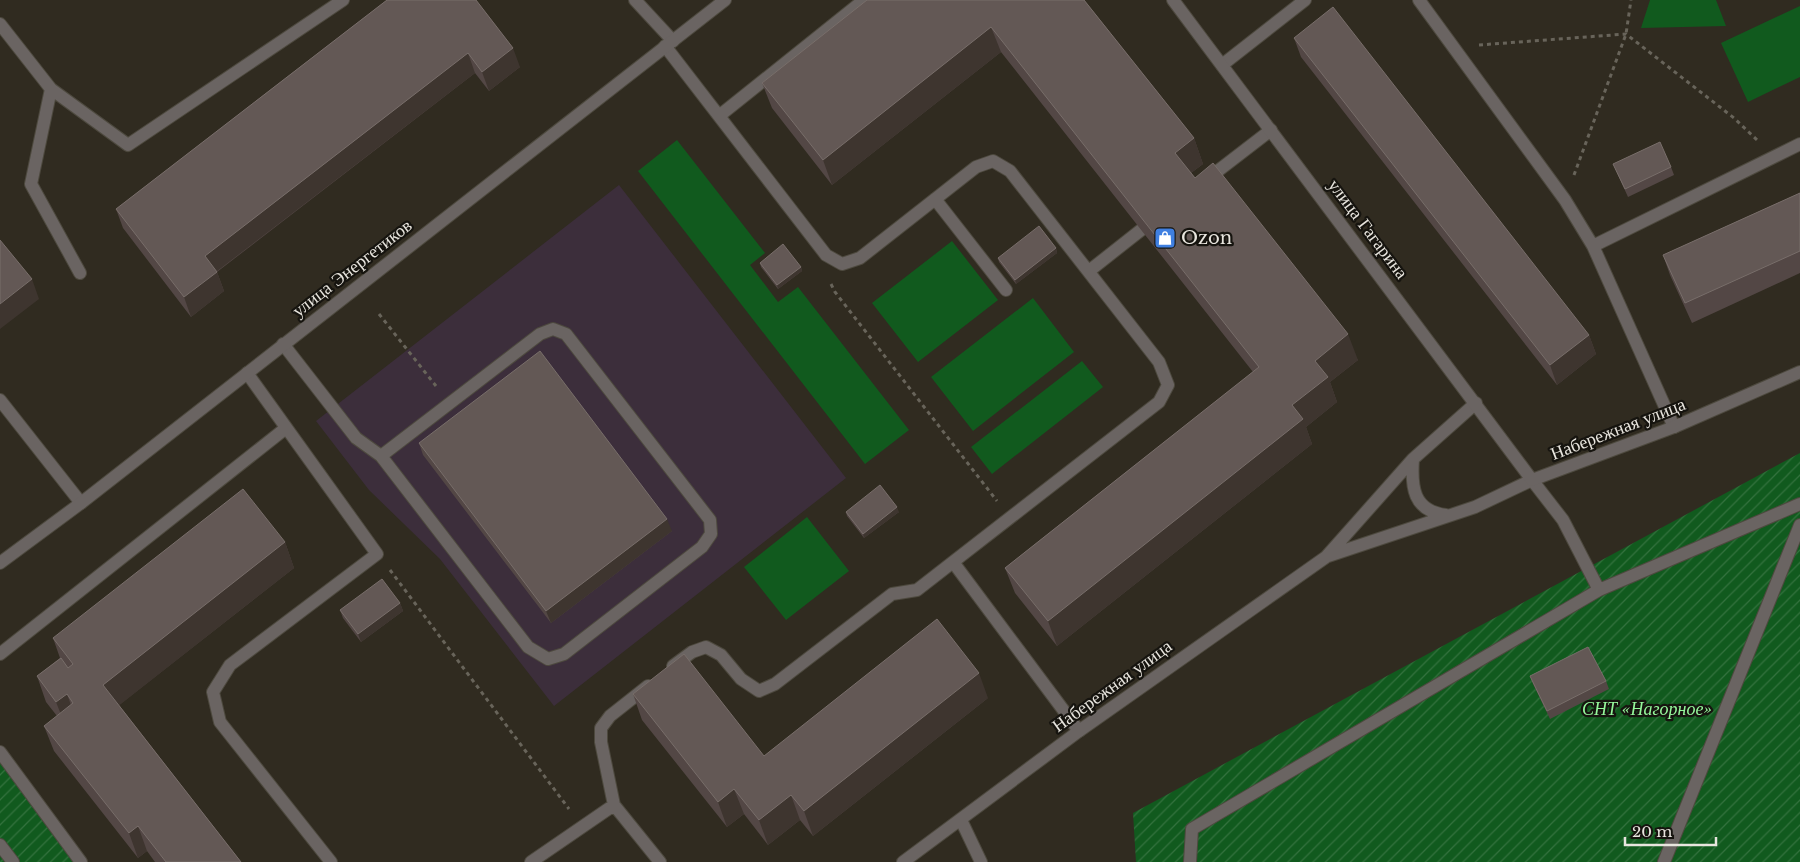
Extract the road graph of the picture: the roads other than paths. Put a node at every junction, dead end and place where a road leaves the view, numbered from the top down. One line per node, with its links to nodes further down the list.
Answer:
1 (343, 0): 11 (street)
2 (635, 0): 9 (street)
3 (725, 0): 9 (street, улица Энергетиков)
4 (864, 0): 12 (street)
5 (1172, 0): 10 (street, улица Гагарина)
6 (1305, 0): 10 (street)
7 (1419, 0): 18 (street)
8 (0, 24): 11 (street)
9 (669, 44): 12 (street); 22 (street, улица Энергетиков)
10 (1222, 65): 13 (street, улица Гагарина)
11 (51, 89): 20 (street)
12 (719, 116): 16 (street)
13 (1271, 130): 15 (street); 26 (street, улица Гагарина)
14 (1800, 144): 18 (street)
15 (1194, 190)
16 (935, 199): 19 (street); 21 (street)
17 (1141, 230): 19 (street)
18 (1594, 246): 27 (street)
19 (1089, 271): 37 (street)
20 (80, 273)
21 (1006, 290)
22 (283, 344): 23 (street, улица Энергетиков); 29 (street)
23 (247, 372): 28 (street); 32 (street, улица Энергетиков)
24 (1800, 372): 27 (street, Набережная улица)
25 (0, 400): 32 (street)
26 (1476, 403): 30 (street, Набережная улица); 31 (street, улица Гагарина)
27 (1674, 427): 31 (street, Набережная улица)
28 (286, 428): 40 (street); 49 (street)
29 (382, 456): 29 (street)
30 (1412, 459): 34 (street); 36 (street, Набережная улица)
31 (1532, 480): 34 (street, Набережная улица); 39 (street, улица Гагарина)
32 (80, 503): 38 (street, улица Энергетиков)
33 (1800, 504): 39 (street)
34 (1447, 515): 36 (street, Набережная улица)
35 (1800, 525): 54 (street)
36 (1326, 557): 41 (street, Набережная улица)
37 (953, 562): 41 (street); 43 (street)
38 (0, 563)
39 (1599, 590): 53 (street)
40 (0, 654)
41 (1079, 731): 44 (street, Набережная улица)
42 (0, 752): 48 (street)
43 (614, 805): 50 (street); 51 (street)
44 (961, 820): 46 (street); 52 (street, Набережная улица)
45 (0, 845): 47 (street)
46 (979, 861)
47 (13, 862)
48 (81, 862)
49 (331, 862)
50 (531, 862)
51 (660, 862)
52 (903, 862)
53 (1190, 862)
54 (1664, 862)

